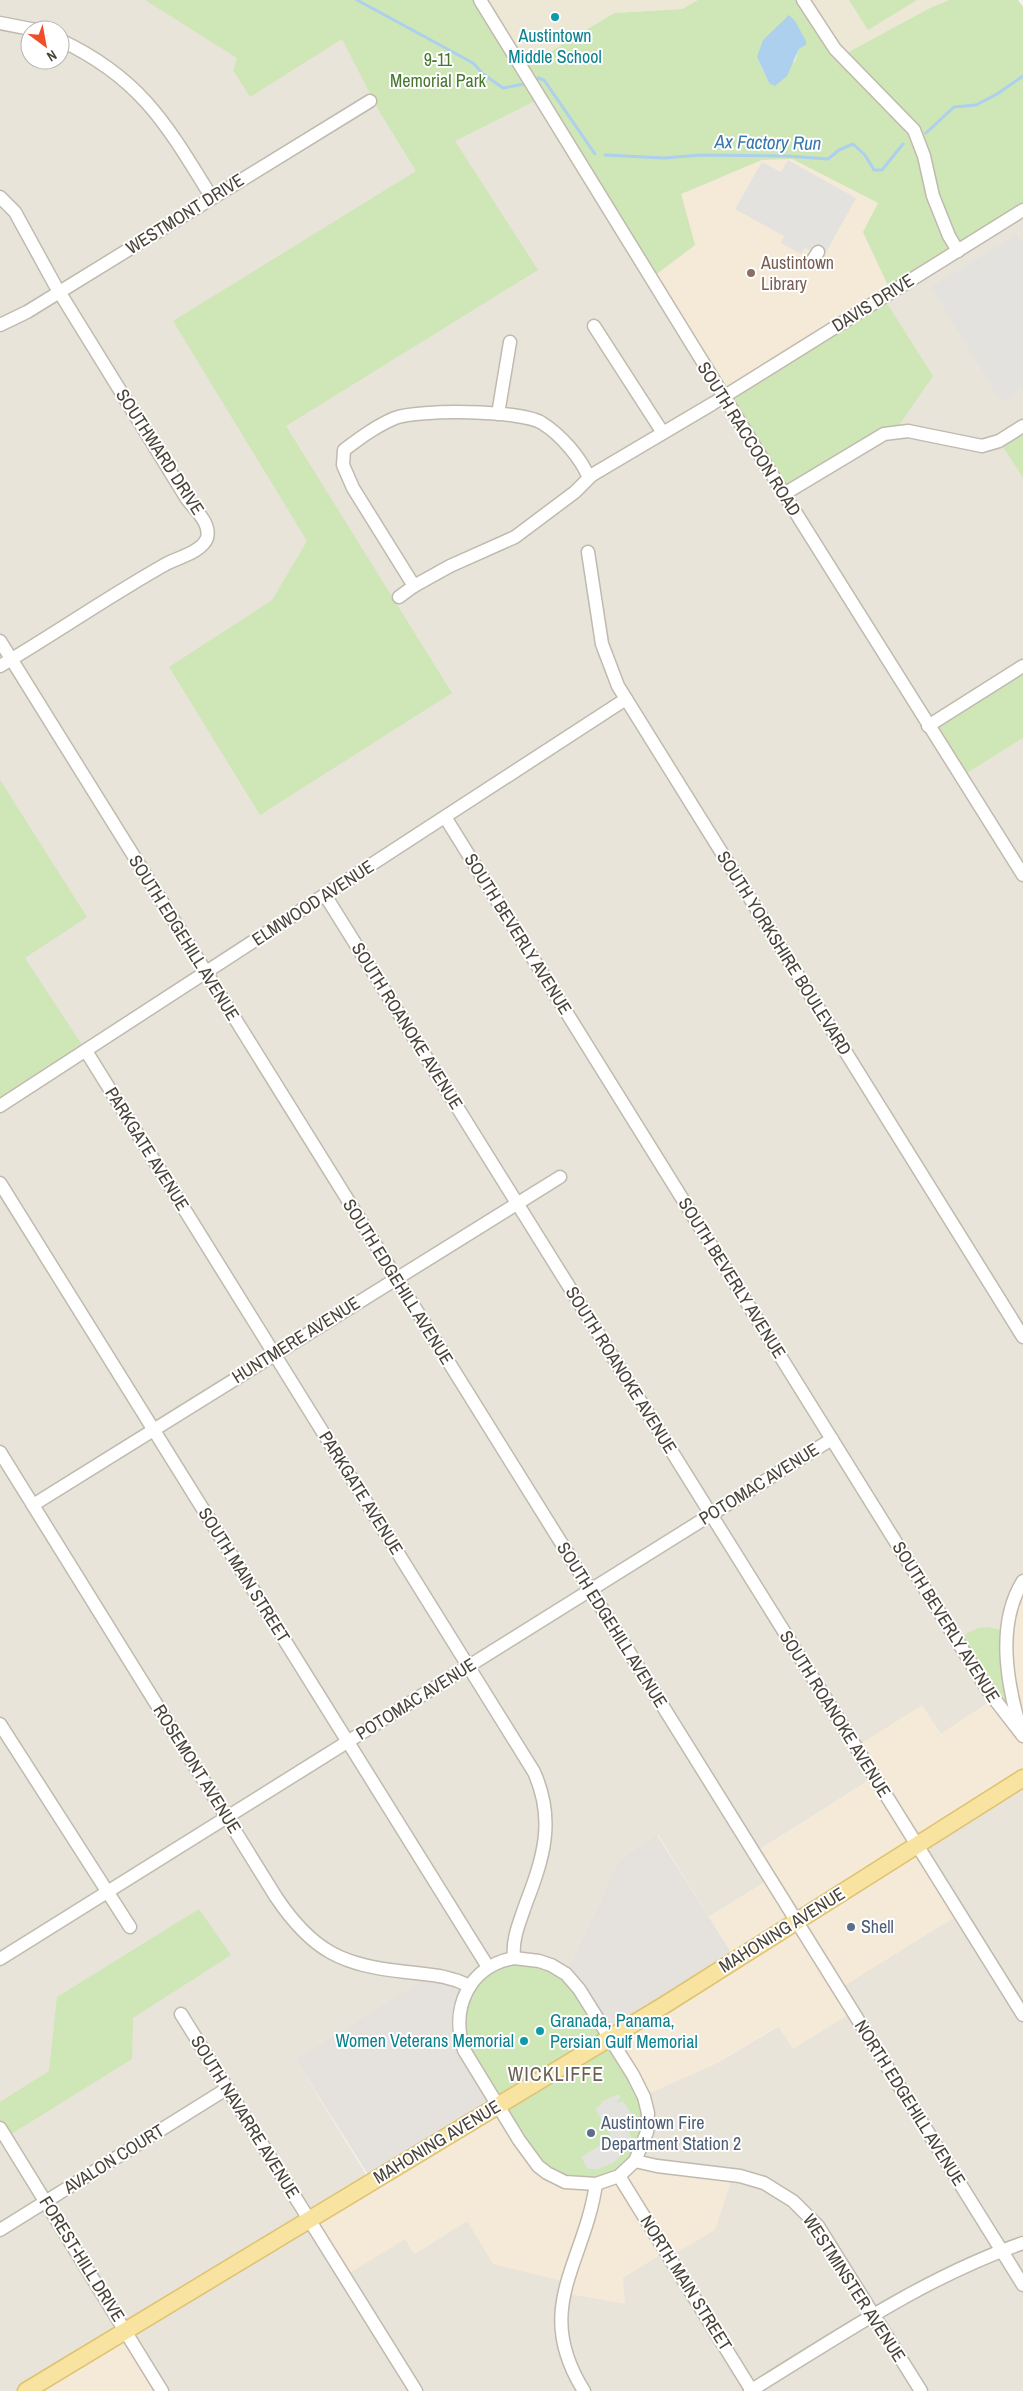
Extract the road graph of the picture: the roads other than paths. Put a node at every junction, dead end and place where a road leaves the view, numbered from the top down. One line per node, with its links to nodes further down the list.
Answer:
1 (480, 0): 15 (street, SOUTH RACCOON ROAD)
2 (803, 0): 10 (street)
3 (0, 23): 4 (street)
4 (20, 27)
5 (70, 45): 8 (street)
6 (370, 101): 8 (street, WESTMONT DRIVE)
7 (0, 197): 11 (street, SOUTHWARD DRIVE)
8 (212, 198): 11 (street, WESTMONT DRIVE)
9 (1023, 210): 10 (street, DAVIS DRIVE)
10 (958, 251): 15 (street, DAVIS DRIVE)
11 (59, 292): 12 (street, WESTMONT DRIVE); 25 (street, SOUTHWARD DRIVE)
12 (0, 325)
13 (594, 326): 18 (street)
14 (510, 342): 16 (street)
15 (723, 396): 18 (street, DAVIS DRIVE); 20 (street, SOUTH RACCOON ROAD)
16 (498, 414): 19 (street); 22 (street)
17 (1023, 426): 20 (street)
18 (663, 434): 19 (street, DAVIS DRIVE)
19 (589, 478): 22 (street, DAVIS DRIVE)
20 (784, 494): 28 (street, SOUTH RACCOON ROAD)
21 (588, 552): 27 (street, SOUTH YORKSHIRE BOULEVARD)
22 (414, 586): 23 (street, DAVIS DRIVE)
23 (398, 597)
24 (0, 641): 25 (street, SOUTH EDGEHILL AVENUE)
25 (5, 663): 32 (street, SOUTH EDGEHILL AVENUE)
26 (1023, 666): 28 (street)
27 (626, 699): 29 (street, ELMWOOD AVENUE); 39 (street, SOUTH YORKSHIRE BOULEVARD)
28 (928, 726): 30 (street, SOUTH RACCOON ROAD)
29 (445, 817): 31 (street, ELMWOOD AVENUE); 42 (street, SOUTH BEVERLY AVENUE)
30 (1023, 875)
31 (325, 895): 32 (street, ELMWOOD AVENUE); 37 (street, SOUTH ROANOKE AVENUE)
32 (206, 973): 33 (street, ELMWOOD AVENUE); 38 (street, SOUTH EDGEHILL AVENUE)
33 (86, 1051): 34 (street, ELMWOOD AVENUE); 40 (street, PARKGATE AVENUE)
34 (0, 1106)
35 (560, 1177): 37 (street, HUNTMERE AVENUE)
36 (0, 1183): 41 (street, SOUTH MAIN STREET)
37 (516, 1202): 38 (street, HUNTMERE AVENUE); 45 (street, SOUTH ROANOKE AVENUE)
38 (396, 1278): 40 (street, HUNTMERE AVENUE); 47 (street, SOUTH EDGEHILL AVENUE)
39 (1023, 1337)
40 (275, 1354): 41 (street, HUNTMERE AVENUE); 48 (street, PARKGATE AVENUE)
41 (154, 1430): 44 (street, HUNTMERE AVENUE); 51 (street, SOUTH MAIN STREET)
42 (832, 1439): 45 (street, POTOMAC AVENUE); 50 (street, SOUTH BEVERLY AVENUE)
43 (0, 1452): 44 (street, ROSEMONT AVENUE)
44 (33, 1505): 53 (street, ROSEMONT AVENUE)
45 (711, 1515): 47 (street, POTOMAC AVENUE); 54 (street, SOUTH ROANOKE AVENUE)
46 (1023, 1581): 50 (street)
47 (590, 1590): 48 (street, POTOMAC AVENUE); 56 (street, SOUTH EDGEHILL AVENUE)
48 (469, 1665): 51 (street, POTOMAC AVENUE); 58 (street, PARKGATE AVENUE)
49 (0, 1724): 55 (street)
50 (1023, 1736)
51 (348, 1741): 53 (street, POTOMAC AVENUE); 60 (street, SOUTH MAIN STREET)
52 (1023, 1778): 54 (main road, MAHONING AVENUE)
53 (226, 1816): 55 (street, POTOMAC AVENUE); 61 (street, ROSEMONT AVENUE)
54 (917, 1845): 56 (main road, MAHONING AVENUE); 63 (street, SOUTH ROANOKE AVENUE)
55 (106, 1891): 57 (street); 59 (street, POTOMAC AVENUE)
56 (796, 1921): 64 (main road, MAHONING AVENUE); 75 (street, NORTH EDGEHILL AVENUE)
57 (130, 1927)
58 (514, 1958): 60 (street); 64 (street)
59 (0, 1959)
60 (488, 1967): 61 (street)
61 (470, 1986): 66 (street)
62 (181, 2014): 65 (street, SOUTH NAVARRE AVENUE)
63 (1023, 2015)
64 (609, 2038): 66 (main road, MAHONING AVENUE); 68 (street)
65 (228, 2088): 71 (street, AVALON COURT); 72 (street, SOUTH NAVARRE AVENUE)
66 (498, 2105): 70 (street); 72 (main road, MAHONING AVENUE)
67 (0, 2128): 71 (street, FOREST-HILL DRIVE)
68 (635, 2161): 69 (street); 77 (street, WESTMINSTER AVENUE)
69 (619, 2176): 70 (street); 83 (street, NORTH MAIN STREET)
70 (596, 2184): 82 (street)
71 (46, 2201): 73 (street, AVALON COURT); 78 (street, FOREST-HILL DRIVE)
72 (309, 2219): 78 (main road, MAHONING AVENUE); 81 (street, SOUTH NAVARRE AVENUE)
73 (0, 2230)
74 (1023, 2243): 75 (street)
75 (1001, 2250): 76 (street, NORTH EDGEHILL AVENUE); 77 (street)
76 (1023, 2285)
77 (874, 2316): 83 (street); 84 (street, WESTMINSTER AVENUE)
78 (126, 2331): 79 (main road, MAHONING AVENUE); 80 (street, FOREST-HILL DRIVE)
79 (26, 2391)
80 (162, 2391)
81 (416, 2391)
82 (584, 2391)
83 (751, 2391)
84 (921, 2391)

